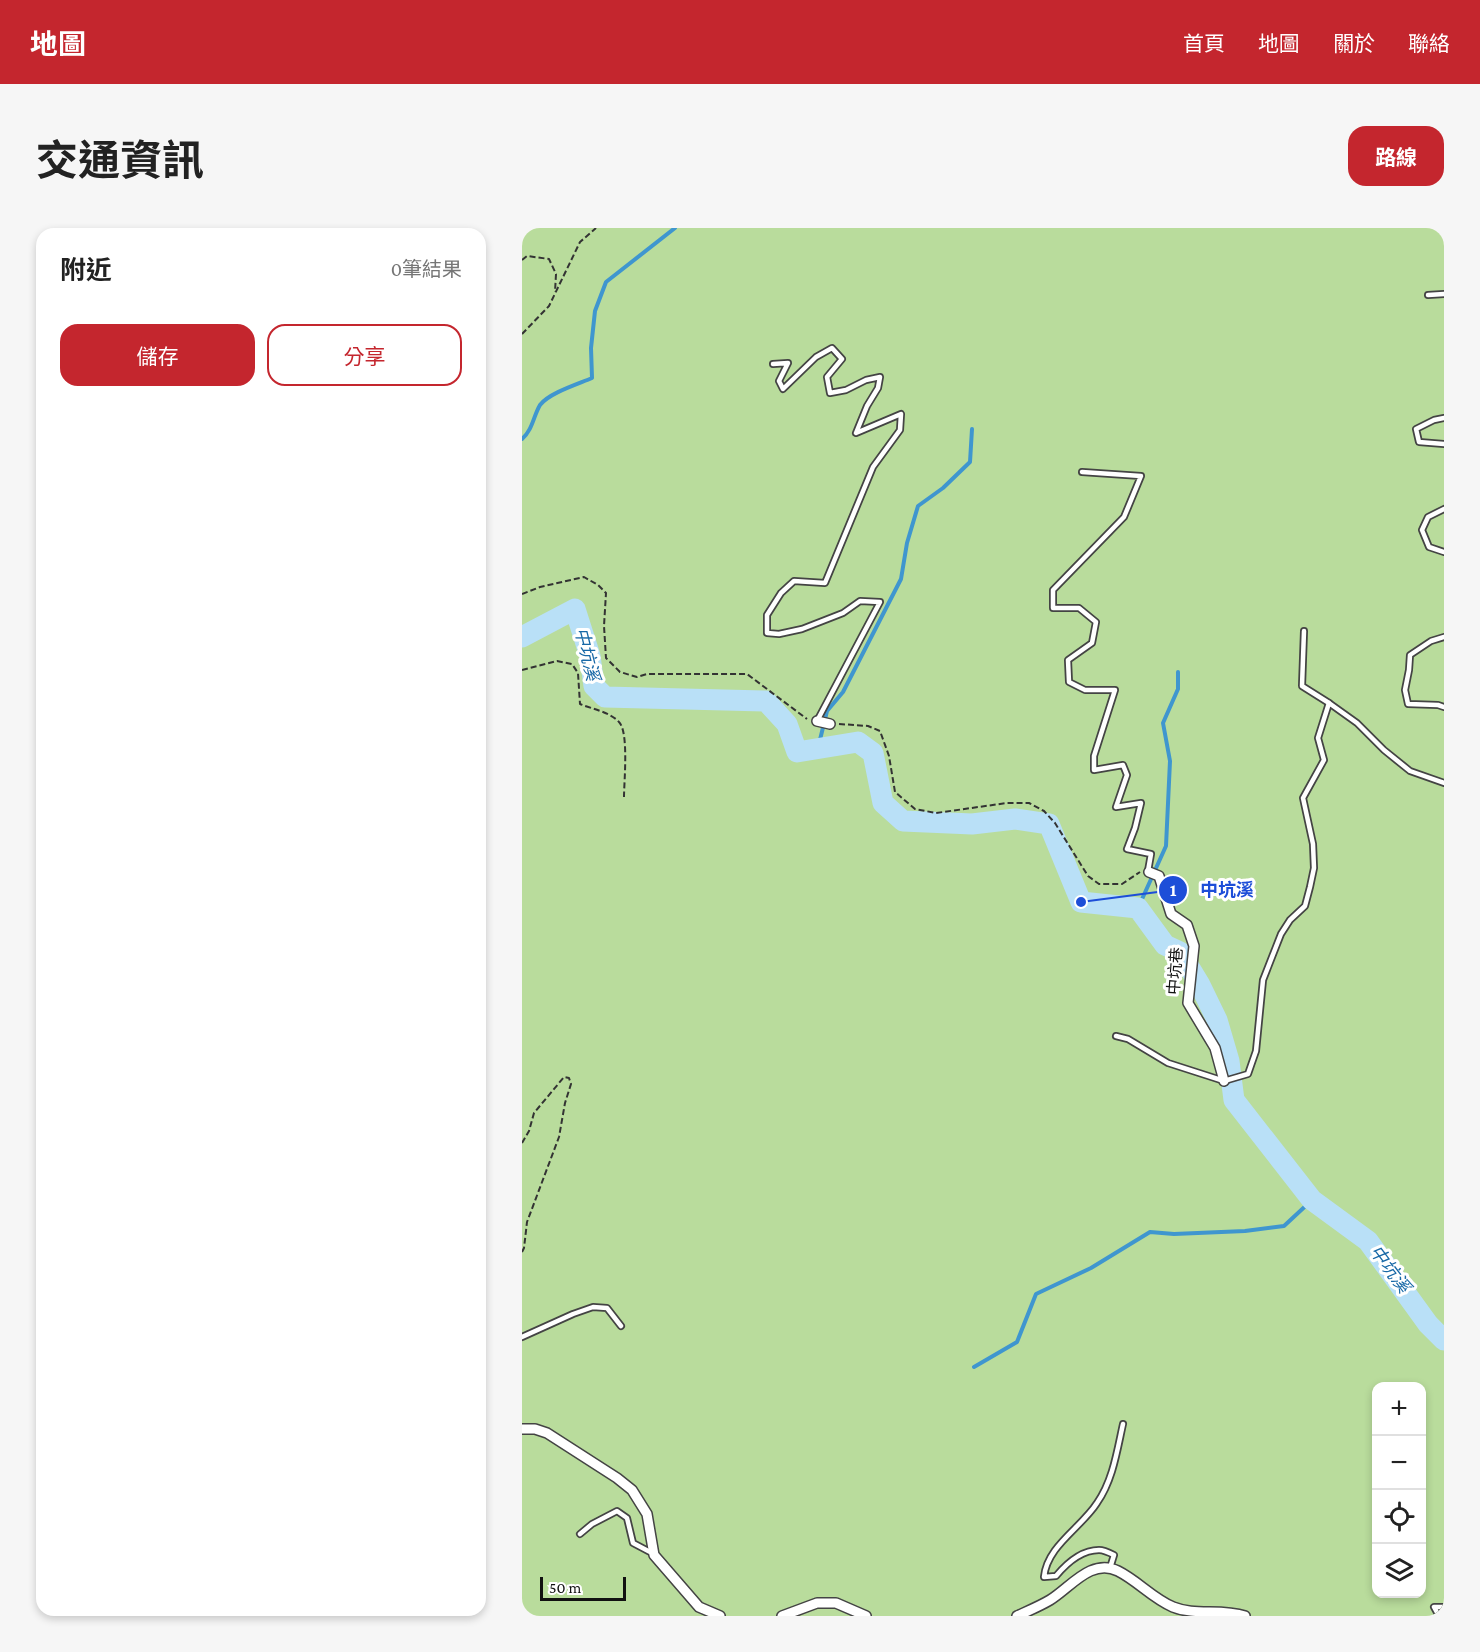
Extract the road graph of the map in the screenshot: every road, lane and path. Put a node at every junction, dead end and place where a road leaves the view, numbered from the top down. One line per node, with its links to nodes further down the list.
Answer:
1 (596, 228): 4 (path)
2 (522, 260): 4 (path)
3 (1444, 294): 5 (lane)
4 (554, 295): 6 (path)
5 (1428, 295)
6 (522, 334)
7 (773, 364): 19 (lane)
8 (1444, 417): 9 (lane)
9 (1444, 444)
10 (1082, 472): 23 (lane)
11 (1444, 509): 12 (lane)
12 (1444, 552)
13 (522, 594): 19 (path)
14 (1304, 631): 17 (lane)
15 (1444, 636): 18 (lane)
16 (522, 670): 22 (path)
17 (1329, 703): 21 (lane); 25 (lane)
18 (1444, 707)
19 (817, 721): 20 (street)
20 (830, 724): 23 (path)
21 (1444, 783)
22 (624, 797)
23 (1148, 872): 25 (street, 中坑巷)
24 (1116, 1036): 25 (lane)
25 (1225, 1081)
26 (522, 1143): 27 (path)
27 (522, 1252)
28 (621, 1326): 29 (lane)
29 (522, 1337)
30 (1123, 1424): 34 (lane)
31 (522, 1430): 33 (street)
32 (580, 1534): 33 (lane)
33 (654, 1555): 36 (street)
34 (1110, 1568): 39 (street); 40 (street)
35 (1444, 1607): 41 (lane)
36 (720, 1616)
37 (782, 1616): 38 (street)
38 (866, 1616)
39 (1017, 1616)
40 (1245, 1616)
41 (1438, 1616)

